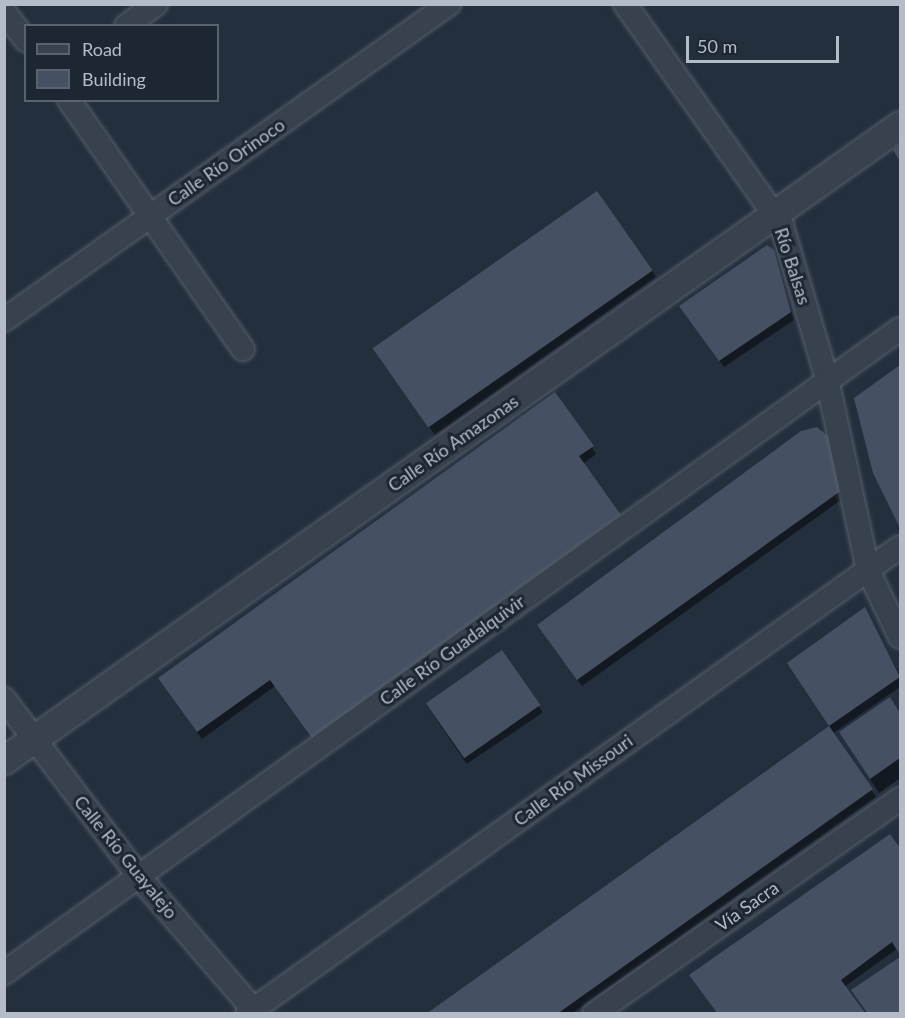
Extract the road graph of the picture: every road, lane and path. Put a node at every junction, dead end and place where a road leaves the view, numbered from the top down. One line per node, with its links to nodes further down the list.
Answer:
1 (156, 4): 5 (street)
2 (448, 4): 9 (street, Calle Río Orinoco)
3 (625, 4): 10 (street, Río Balsas)
4 (4, 12): 6 (street)
5 (129, 24)
6 (24, 37)
7 (70, 102): 9 (street)
8 (900, 125): 10 (street, Calle Río Amazonas)
9 (153, 214): 11 (street, Calle Río Orinoco); 13 (street)
10 (775, 215): 14 (street, Río Balsas); 19 (street, Calle Río Amazonas)
11 (4, 320)
12 (900, 329): 14 (street, Calle Río Guadalquivir)
13 (243, 349)
14 (827, 380): 16 (street, Río Balsas); 22 (street, Calle Río Guadalquivir)
15 (900, 547): 16 (street, Calle Río Missouri)
16 (867, 570): 17 (street, Río Balsas); 24 (street, Calle Río Missouri)
17 (900, 637)
18 (4, 699): 19 (street, Calle Río Guayalejo)
19 (34, 739): 20 (street, Calle Río Amazonas); 22 (street, Calle Río Guayalejo)
20 (4, 759)
21 (900, 799): 25 (street, Vía Sacra)
22 (139, 877): 23 (street, Calle Río Guadalquivir); 24 (street, Calle Río Guayalejo)
23 (4, 973)
24 (250, 1011)
25 (594, 1014)

